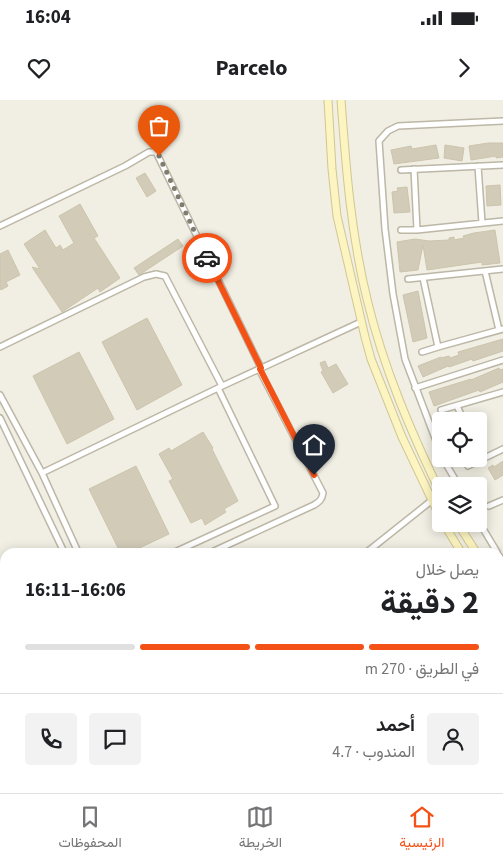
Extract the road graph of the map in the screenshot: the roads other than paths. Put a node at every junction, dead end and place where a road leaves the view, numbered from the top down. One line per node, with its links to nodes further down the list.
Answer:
1 (328, 100): 17 (street)
2 (341, 100): 36 (street)
3 (503, 121): 25 (street)
4 (503, 165): 5 (street)
5 (478, 166): 7 (street); 9 (street)
6 (402, 170): 7 (street)
7 (414, 170): 12 (street)
8 (503, 221): 9 (street)
9 (482, 223): 12 (street)
10 (0, 226): 23 (street)
11 (401, 230): 12 (street)
12 (417, 230)
13 (503, 269): 14 (street)
14 (485, 272): 15 (street); 18 (street)
15 (422, 278): 16 (street); 19 (street)
16 (408, 279)
17 (360, 322): 23 (street); 37 (street)
18 (501, 329): 19 (street)
19 (438, 347): 21 (street)
20 (0, 348): 24 (street)
21 (422, 352)
22 (503, 360): 25 (street)
23 (260, 368): 24 (street); 46 (street)
24 (220, 387): 35 (street); 45 (street)
25 (415, 388): 32 (street)
26 (503, 392): 28 (street)
27 (0, 395): 35 (street)
28 (457, 406): 29 (street); 30 (street)
29 (441, 410)
30 (460, 412)
31 (0, 418): 43 (street)
32 (432, 431)
33 (503, 449): 34 (street)
34 (487, 455)
35 (42, 473): 44 (street)
36 (433, 477)
37 (431, 501): 47 (street)
38 (502, 502): 39 (street)
39 (489, 506)
40 (449, 532): 48 (street)
41 (463, 532): 49 (street)
42 (485, 532): 50 (street)
43 (62, 548)
44 (76, 548)
45 (184, 548)
46 (221, 548)
47 (372, 548)
48 (459, 548)
49 (473, 548)
50 (495, 548)

